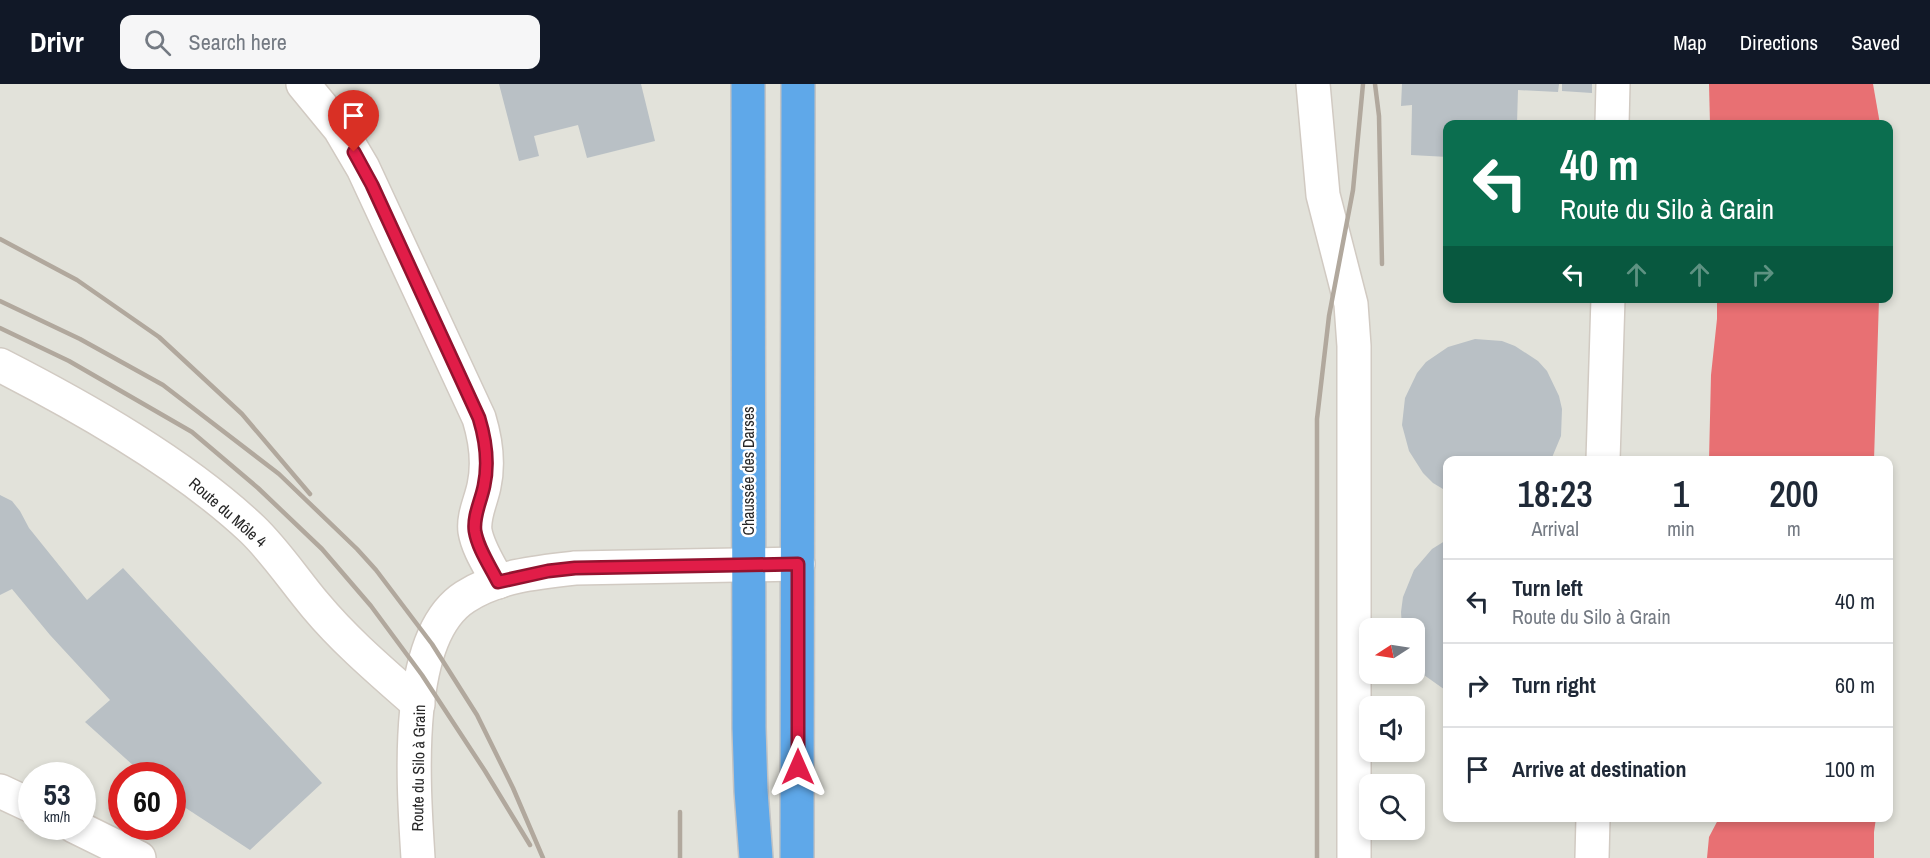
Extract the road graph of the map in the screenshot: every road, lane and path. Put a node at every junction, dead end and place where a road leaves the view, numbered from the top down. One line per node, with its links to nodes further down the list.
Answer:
1 (303, 84): 12 (street)
2 (748, 84): 10 (main road, Chaussée des Darses)
3 (798, 84): 11 (main road)
4 (1313, 84): 22 (street)
5 (1613, 84): 6 (street)
6 (1612, 120)
7 (1608, 303): 9 (street)
8 (0, 365): 13 (street, Route du Môle 4)
9 (1604, 456)
10 (748, 564): 11 (street, Route du Silo à Grain); 12 (street, Route du Silo à Grain); 20 (main road, Chaussée des Darses)
11 (798, 564): 21 (main road)
12 (498, 582): 13 (street, Route du Silo à Grain)
13 (418, 704): 19 (street, Route du Silo à Grain)
14 (0, 791): 15 (street)
15 (18, 799)
16 (1593, 822): 23 (street)
17 (96, 837): 18 (street)
18 (140, 858)
19 (418, 858)
20 (756, 858)
21 (797, 858)
22 (1354, 858)
23 (1592, 858)

